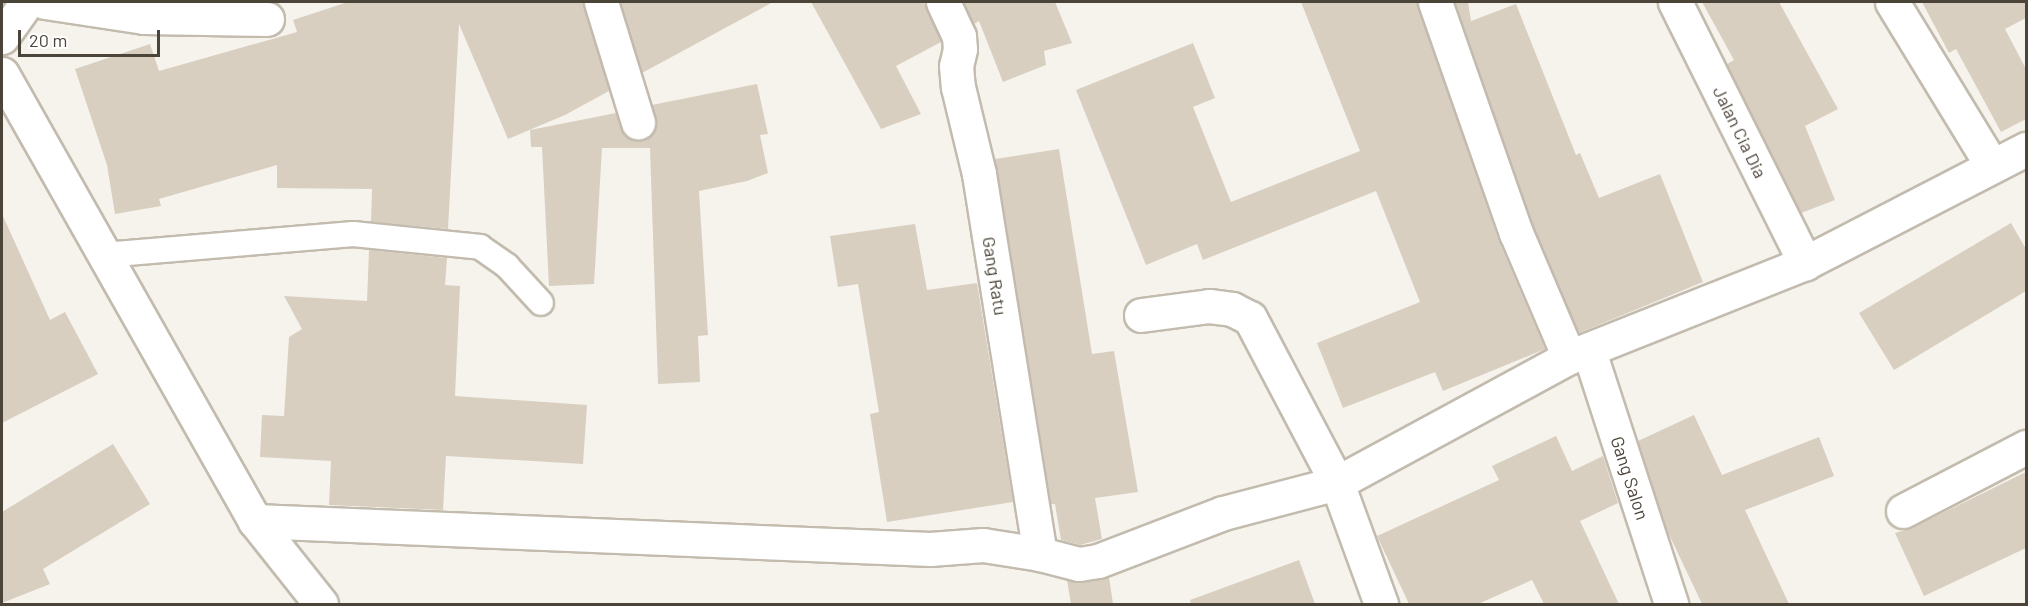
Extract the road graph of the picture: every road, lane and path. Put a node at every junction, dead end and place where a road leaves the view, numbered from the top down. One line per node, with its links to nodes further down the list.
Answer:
1 (27, 2): 9 (street)
2 (45, 2): 8 (street)
3 (601, 2): 11 (street)
4 (943, 2): 23 (street, Gang Ratu)
5 (1436, 2): 18 (street, Gang Salon)
6 (1676, 2): 15 (street, Jalan Cia Dia)
7 (1892, 2): 13 (street)
8 (267, 18)
9 (2, 37)
10 (2, 74): 14 (street)
11 (638, 122)
12 (2026, 152): 13 (street)
13 (1992, 166): 15 (street)
14 (104, 255): 16 (lane); 22 (street)
15 (1805, 263): 18 (street)
16 (541, 303)
17 (1141, 315): 20 (street)
18 (1579, 354): 20 (street); 26 (street, Gang Salon)
19 (2026, 447): 21 (street)
20 (1337, 483): 23 (street); 25 (street)
21 (1903, 511)
22 (255, 521): 23 (street); 24 (street)
23 (1040, 554)
24 (321, 604)
25 (1381, 604)
26 (1671, 604)

